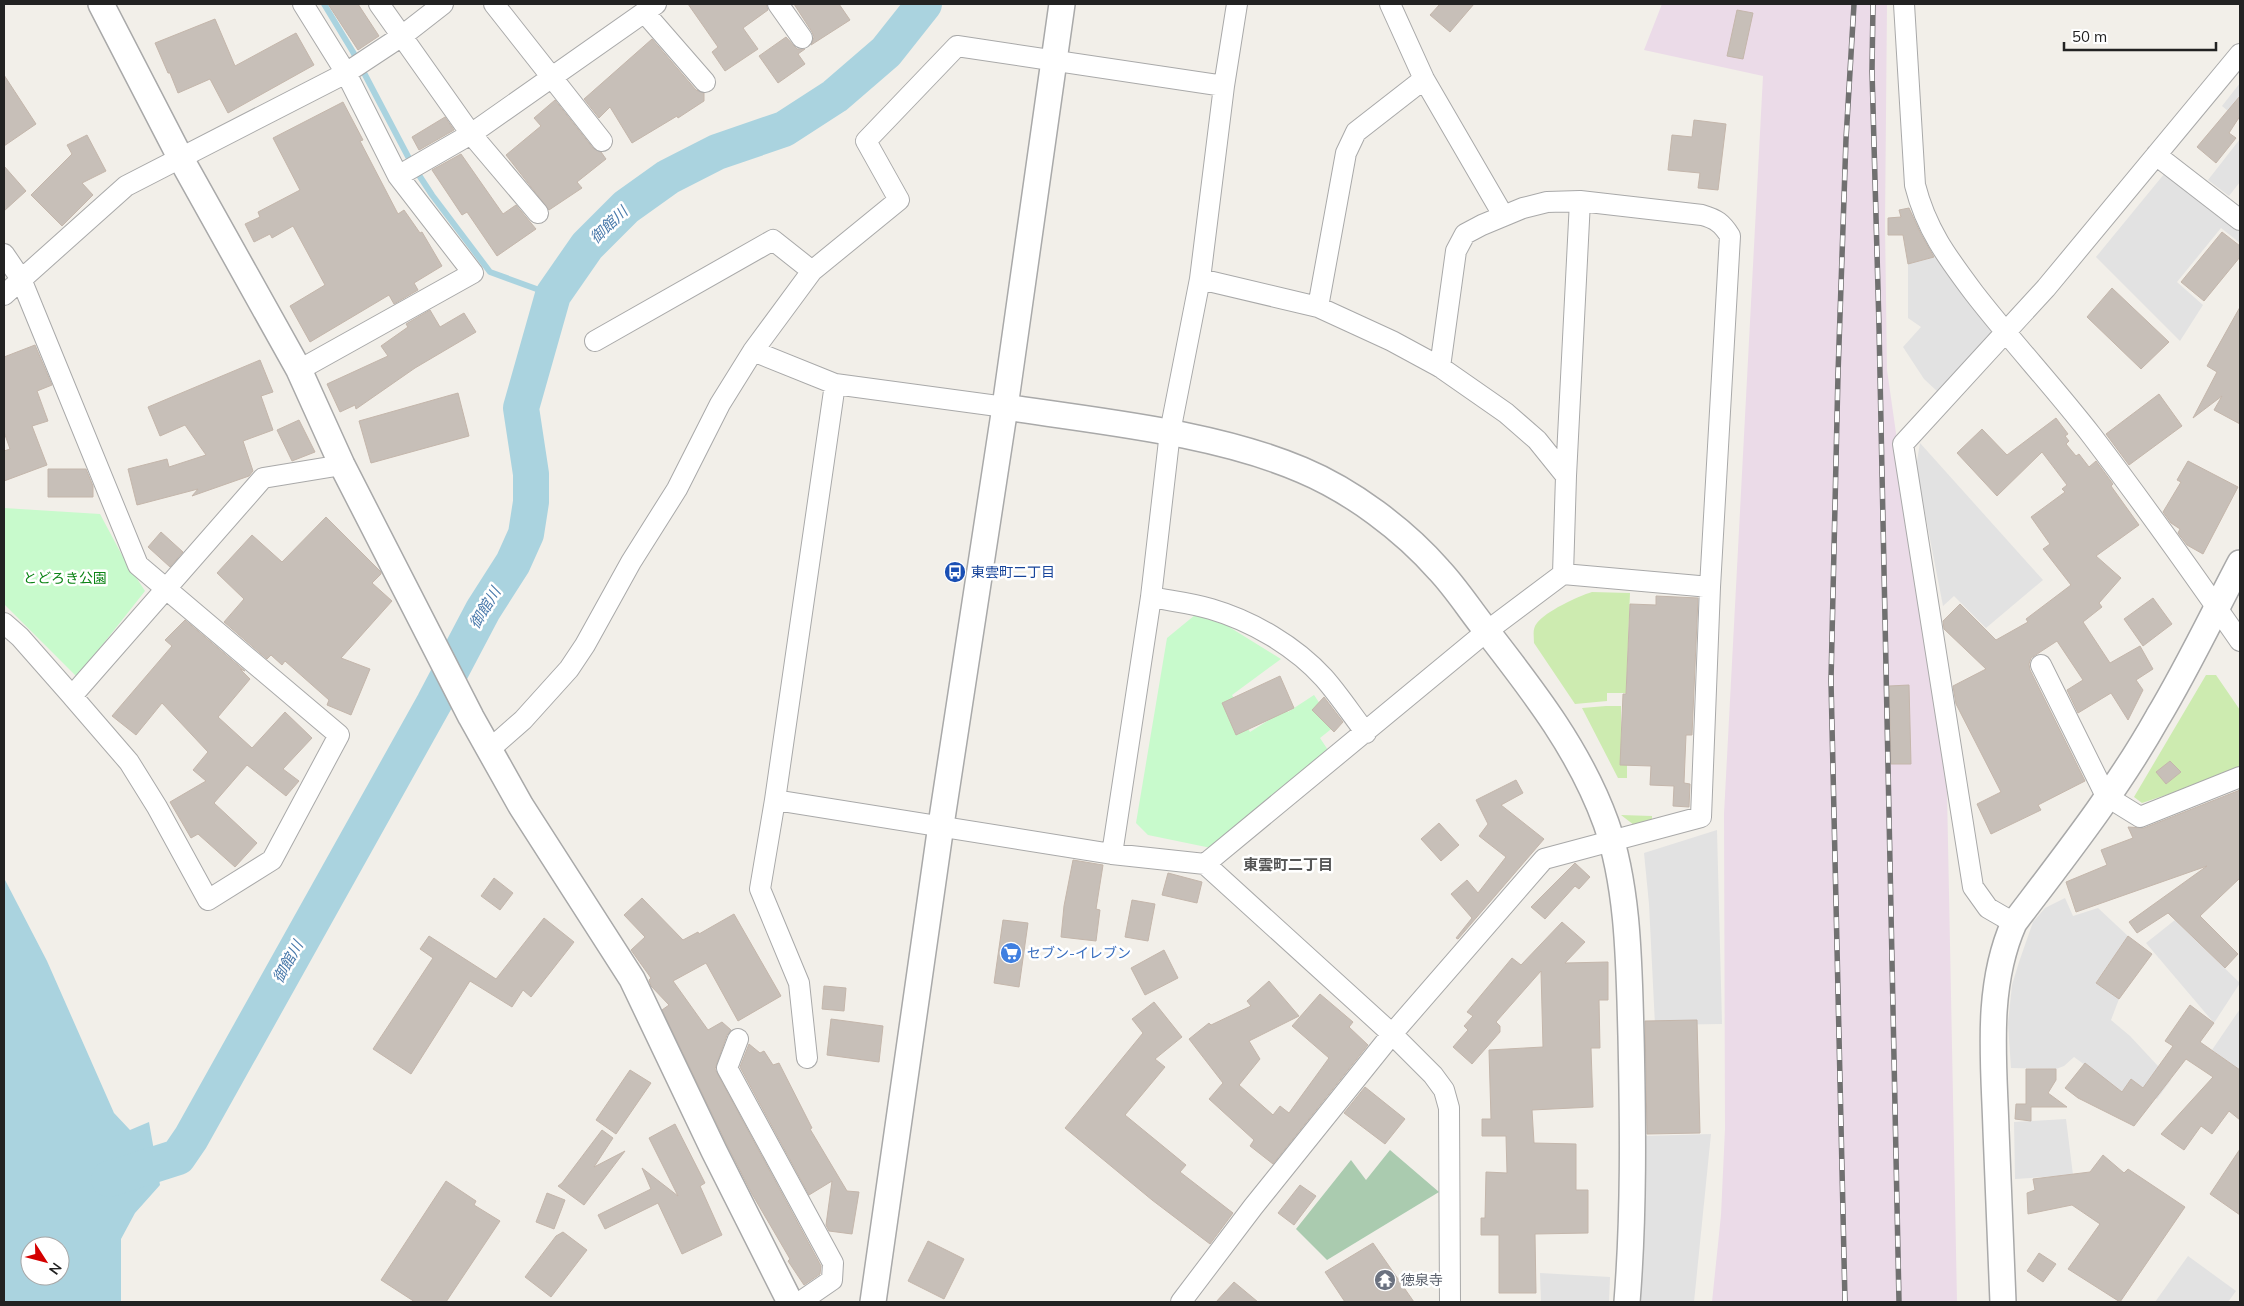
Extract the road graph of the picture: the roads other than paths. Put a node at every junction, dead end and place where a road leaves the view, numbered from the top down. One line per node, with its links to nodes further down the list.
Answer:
1 (101, 4): 24 (street)
2 (303, 4): 16 (street)
3 (379, 4): 12 (street)
4 (443, 4): 12 (street)
5 (494, 4): 17 (street)
6 (778, 4): 13 (street)
7 (1062, 4): 15 (street)
8 (1237, 4): 20 (street)
9 (1390, 4): 18 (street)
10 (1904, 4): 36 (street)
11 (650, 8): 17 (street); 19 (street)
12 (402, 36): 16 (street); 21 (street)
13 (802, 38)
14 (2240, 54): 23 (street)
15 (1053, 60): 20 (street); 31 (street); 42 (street)
16 (346, 73): 24 (street); 25 (street)
17 (553, 77): 21 (street); 22 (street)
18 (1424, 79): 28 (street); 35 (street)
19 (704, 82)
20 (1224, 86): 33 (street)
21 (471, 134): 25 (street); 27 (street)
22 (602, 141)
23 (2156, 155): 29 (street); 36 (street)
24 (180, 157): 32 (street); 40 (street)
25 (398, 176): 40 (street)
26 (1580, 201): 28 (street); 45 (street); 48 (street)
27 (538, 213)
28 (1503, 215): 39 (street)
29 (2240, 220)
30 (4, 254): 32 (street)
31 (812, 271): 37 (street); 38 (street)
32 (22, 278): 34 (street); 49 (street)
33 (1200, 279): 35 (street); 43 (street)
34 (4, 295)
35 (1318, 307): 39 (street)
36 (2004, 332): 51 (street); 66 (street)
37 (595, 341)
38 (753, 351): 41 (street); 58 (street)
39 (1440, 366): 45 (street)
40 (299, 370): 44 (street)
41 (835, 384): 42 (street); 61 (street)
42 (1005, 407): 43 (street); 62 (street)
43 (1170, 432): 50 (street); 53 (street)
44 (342, 465): 49 (street); 58 (street)
45 (1566, 476): 47 (street)
46 (2240, 562): 51 (street)
47 (1563, 574): 48 (street); 53 (street)
48 (1710, 587): 63 (street)
49 (166, 588): 56 (street); 56 (street)
50 (1151, 597): 57 (street); 64 (street)
51 (2218, 609): 54 (street); 60 (street)
52 (4, 623): 56 (street)
53 (1487, 631): 57 (street); 63 (street)
54 (2240, 641)
55 (2041, 665): 60 (street)
56 (72, 696)
57 (1366, 733): 65 (street)
58 (490, 749): 70 (street)
59 (2240, 777): 60 (street)
60 (2106, 796): 66 (street)
61 (775, 800): 62 (street); 69 (street)
62 (941, 825): 64 (street); 72 (street)
63 (1611, 841): 67 (street); 75 (street)
64 (1112, 854): 65 (street)
65 (1205, 864): 67 (street)
66 (2014, 924): 76 (street)
67 (1392, 1034): 73 (street); 74 (street)
68 (738, 1039): 71 (street)
69 (807, 1058)
70 (790, 1302)
71 (800, 1302)
72 (874, 1302)
73 (1181, 1302)
74 (1450, 1302)
75 (1627, 1302)
76 (2003, 1302)

